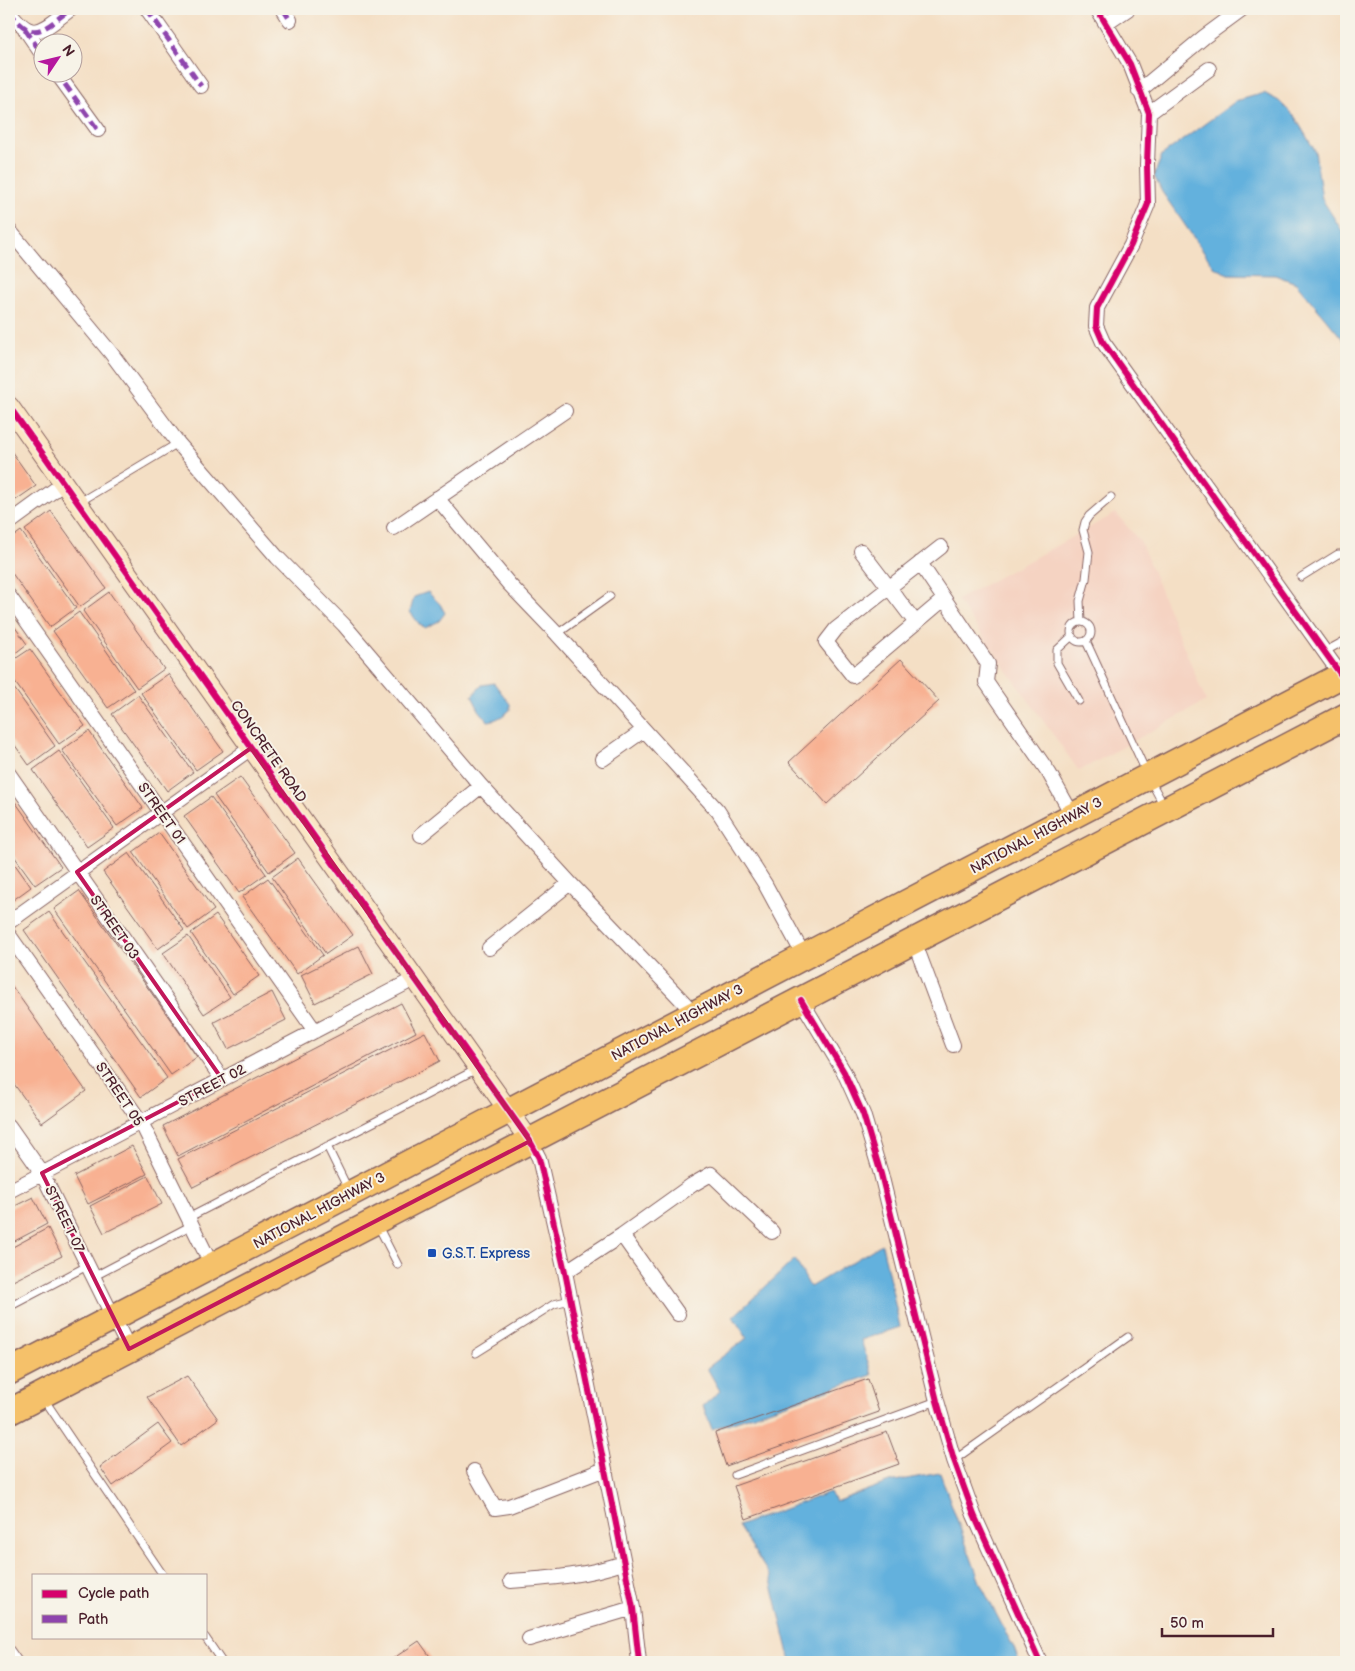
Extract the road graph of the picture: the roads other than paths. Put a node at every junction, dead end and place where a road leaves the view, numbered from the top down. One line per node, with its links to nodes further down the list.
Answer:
1 (71, 9): 8 (street)
2 (147, 9): 12 (street)
3 (1096, 9): 7 (street)
4 (1128, 9): 7 (street)
5 (1242, 9): 13 (street)
6 (9, 11): 8 (street)
7 (1106, 24): 13 (street)
8 (25, 29): 9 (street)
9 (32, 39)
10 (1210, 69): 14 (street)
11 (63, 82): 15 (street)
12 (201, 86)
13 (1139, 91): 14 (street)
14 (1149, 113): 41 (street)
15 (98, 130)
16 (9, 230): 19 (street)
17 (9, 406): 20 (street, CONCRETE ROAD)
18 (565, 411): 22 (street)
19 (178, 443): 23 (lane); 50 (street)
20 (64, 483): 23 (street, CONCRETE ROAD); 24 (street)
21 (1111, 497): 35 (lane)
22 (437, 498): 25 (street); 37 (street)
23 (77, 503): 46 (street, CONCRETE ROAD)
24 (9, 523)
25 (394, 528)
26 (940, 547): 29 (street)
27 (862, 551): 31 (street)
28 (1346, 554): 30 (lane)
29 (920, 563): 31 (street); 34 (street)
30 (1301, 577)
31 (889, 588): 36 (street); 36 (street)
32 (9, 596): 52 (street, STREET 01)
33 (610, 596): 37 (lane)
34 (944, 599): 36 (street); 53 (street)
35 (1081, 622): 38 (lane); 40 (lane)
36 (916, 623)
37 (557, 634): 45 (street)
38 (1072, 636): 40 (lane); 43 (lane)
39 (1346, 640): 41 (lane)
40 (1086, 641): 49 (lane)
41 (1324, 652): 42 (street)
42 (1344, 674): 49 (highway, NATIONAL HIGHWAY 3)
43 (1079, 701)
44 (1346, 716): 51 (highway)
45 (644, 730): 47 (street); 61 (street)
46 (251, 748): 52 (street); 62 (street, CONCRETE ROAD)
47 (602, 759)
48 (9, 774): 55 (street, STREET 03)
49 (1148, 776): 51 (lane); 53 (highway, NATIONAL HIGHWAY 3)
50 (481, 786): 54 (street); 56 (street)
51 (1166, 810): 59 (highway)
52 (161, 812): 55 (street); 65 (street, STREET 01)
53 (1073, 816): 61 (highway, NATIONAL HIGHWAY 3)
54 (420, 835)
55 (78, 872): 57 (street); 68 (street, STREET 03)
56 (570, 883): 60 (street); 64 (street)
57 (9, 922)
58 (9, 935): 70 (street, STREET 05)
59 (914, 941): 63 (highway); 66 (street)
60 (489, 948)
61 (804, 956): 64 (highway, NATIONAL HIGHWAY 3)
62 (414, 979): 65 (street, STREET 02); 67 (street, CONCRETE ROAD)
63 (801, 1000): 72 (highway); 94 (street)
64 (694, 1013): 69 (highway, NATIONAL HIGHWAY 3)
65 (315, 1031): 68 (street, STREET 02)
66 (953, 1045)
67 (478, 1068): 69 (street, CONCRETE ROAD); 73 (lane)
68 (222, 1079): 70 (street, STREET 02)
69 (508, 1111): 72 (street, CONCRETE ROAD); 76 (highway, NATIONAL HIGHWAY 3)
70 (141, 1122): 74 (street, STREET 02); 78 (street, STREET 05)
71 (9, 1126): 74 (street, STREET 07)
72 (530, 1141): 77 (highway); 84 (street)
73 (328, 1146): 76 (lane); 78 (lane)
74 (42, 1173): 75 (street, STREET 02); 83 (street, STREET 07)
75 (9, 1191)
76 (350, 1193): 81 (highway, NATIONAL HIGHWAY 3)
77 (375, 1221): 82 (lane); 90 (highway)
78 (190, 1222): 81 (street, STREET 05); 83 (lane)
79 (772, 1232): 80 (street)
80 (622, 1235): 84 (street); 87 (street)
81 (212, 1266): 88 (highway, NATIONAL HIGHWAY 3)
82 (398, 1266)
83 (90, 1271): 86 (lane); 88 (street, STREET 07)
84 (565, 1272): 85 (street)
85 (570, 1300): 91 (lane); 97 (street)
86 (9, 1307)
87 (678, 1314)
88 (112, 1318): 90 (street, STREET 07); 92 (highway, NATIONAL HIGHWAY 3)
89 (1128, 1337): 96 (lane)
90 (129, 1349): 93 (highway)
91 (476, 1353)
92 (9, 1372)
93 (42, 1395): 95 (highway); 101 (lane)
94 (937, 1401): 96 (street); 99 (lane)
95 (9, 1412)
96 (954, 1460): 110 (street)
97 (605, 1469): 98 (street); 100 (street)
98 (474, 1471)
99 (735, 1475)
100 (623, 1563): 102 (street); 103 (street)
101 (162, 1574)
102 (511, 1581)
103 (633, 1608): 105 (street); 109 (street)
104 (206, 1638): 108 (lane)
105 (529, 1639)
106 (9, 1648): 107 (lane)
107 (18, 1662)
108 (222, 1662)
109 (639, 1662)
110 (1040, 1662)

